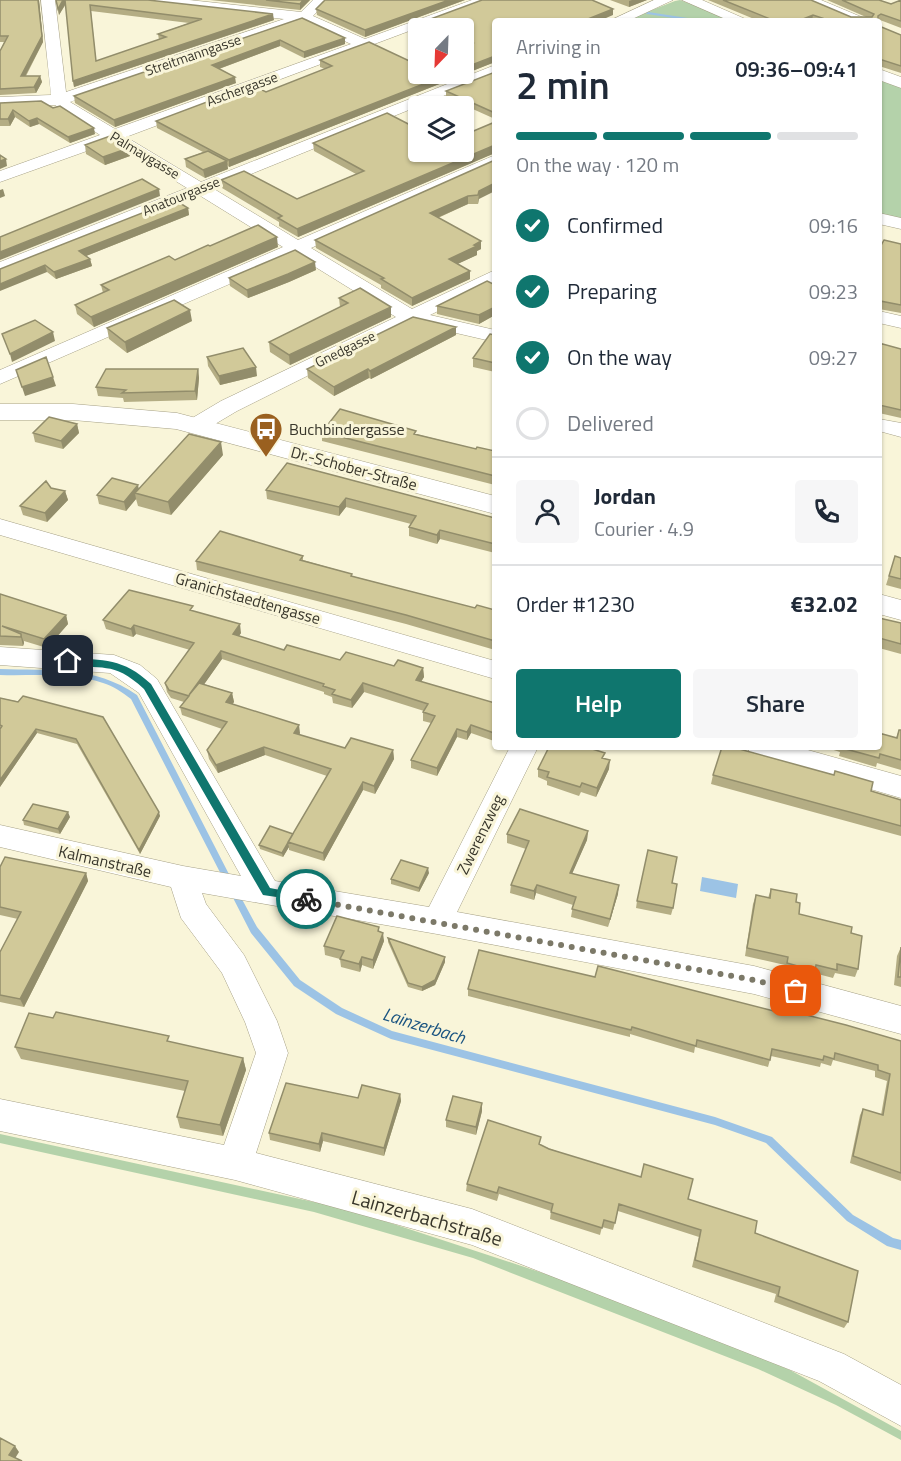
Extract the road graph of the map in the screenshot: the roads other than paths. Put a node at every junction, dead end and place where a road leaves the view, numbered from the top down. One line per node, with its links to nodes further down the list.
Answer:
1 (48, 0): 16 (street)
2 (150, 0): 9 (street)
3 (321, 0): 9 (street, Streitmanngasse)
4 (485, 0): 12 (street, Aschergasse)
5 (666, 0): 8 (street)
6 (689, 0): 10 (street)
7 (808, 0): 11 (street)
8 (618, 15)
9 (304, 17): 12 (street); 16 (street, Streitmanngasse)
10 (735, 18)
11 (856, 18)
12 (364, 44): 18 (street, Aschergasse)
13 (492, 71): 21 (street, Anatourgasse)
14 (882, 75): 15 (street)
15 (901, 83)
16 (59, 100): 17 (street, Streitmanngasse); 18 (street, Palmaygasse)
17 (0, 102)
18 (113, 136): 20 (street, Aschergasse); 21 (street, Palmaygasse)
19 (492, 161): 24 (street)
20 (0, 177)
21 (200, 188): 24 (street, Palmaygasse); 25 (street, Anatourgasse)
22 (882, 219): 23 (street)
23 (901, 224)
24 (296, 248): 27 (street, Palmaygasse); 31 (street)
25 (0, 269)
26 (492, 277): 27 (street, Gnedgasse)
27 (411, 317): 30 (street, Palmaygasse); 33 (street, Gnedgasse)
28 (882, 318): 29 (street)
29 (901, 322)
30 (492, 335)
31 (0, 378)
32 (0, 412): 33 (street, Dr.-Schober-Straße)
33 (197, 425): 36 (street, Dr.-Schober-Straße)
34 (882, 426): 35 (street)
35 (901, 430)
36 (492, 504)
37 (0, 526): 41 (street, Granichstaedtengasse)
38 (882, 605): 39 (street)
39 (901, 610)
40 (0, 656): 47 (street)
41 (492, 669)
42 (522, 750): 48 (street, Zwerenzweg)
43 (772, 750): 44 (street)
44 (901, 787)
45 (0, 836): 46 (street, Kalmanstraße)
46 (197, 880): 47 (street, Kalmanstraße); 51 (street)
47 (258, 890): 48 (street)
48 (437, 921): 49 (street)
49 (901, 1020)
50 (0, 1115): 51 (street, Lainzerbachstraße)
51 (235, 1164): 52 (street, Lainzerbachstraße)
52 (901, 1407)

